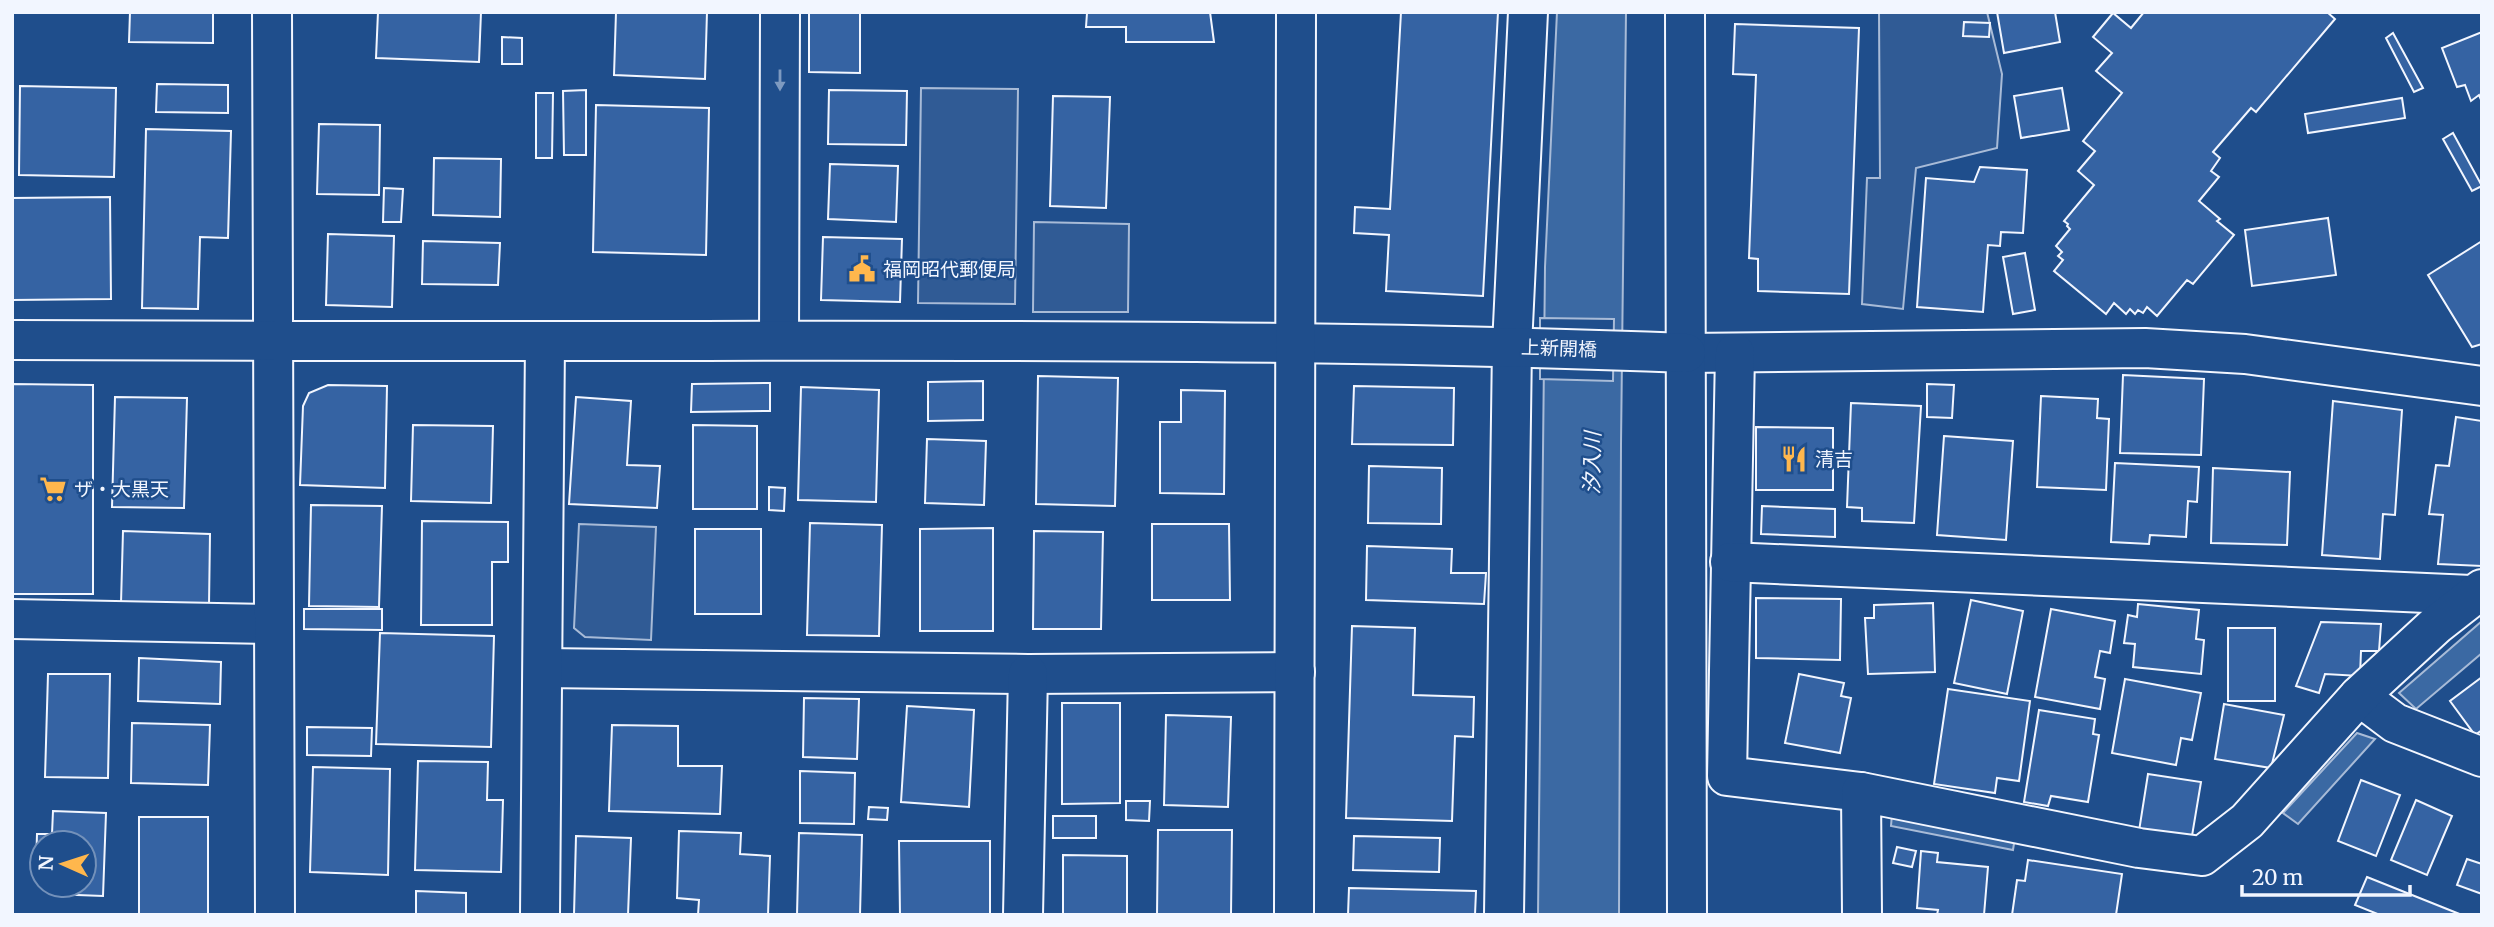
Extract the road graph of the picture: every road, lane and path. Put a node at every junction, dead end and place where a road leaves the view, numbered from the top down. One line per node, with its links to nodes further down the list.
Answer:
1 (272, 12): 7 (street)
2 (780, 12): 8 (street, one-way to 8)
3 (1296, 12): 10 (street)
4 (1528, 12): 11 (street)
5 (1685, 12): 12 (street)
6 (12, 340): 7 (street, 上新開橋)
7 (273, 340): 9 (street, 上新開橋); 18 (street)
8 (779, 340): 9 (street, 上新開橋); 10 (street, 上新開橋)
9 (545, 341): 19 (street)
10 (1296, 343): 11 (street, 上新開橋); 20 (street)
11 (1512, 346): 12 (street, 上新開橋); 29 (street)
12 (1686, 353): 13 (street, 上新開橋); 30 (street)
13 (1735, 353): 14 (street, 上新開橋); 15 (street)
14 (2482, 386)
15 (1730, 562): 16 (street); 24 (street)
16 (2477, 592): 22 (street)
17 (12, 619): 18 (street)
18 (274, 624): 25 (street)
19 (543, 668): 21 (street); 26 (street)
20 (1295, 672): 21 (street); 28 (street)
21 (1028, 674): 27 (street)
22 (2359, 696): 23 (street); 24 (street)
23 (2482, 757)
24 (1861, 792): 31 (street)
25 (275, 915)
26 (540, 915)
27 (1023, 915)
28 (1294, 915)
29 (1504, 915)
30 (1687, 915)
31 (1862, 915)

